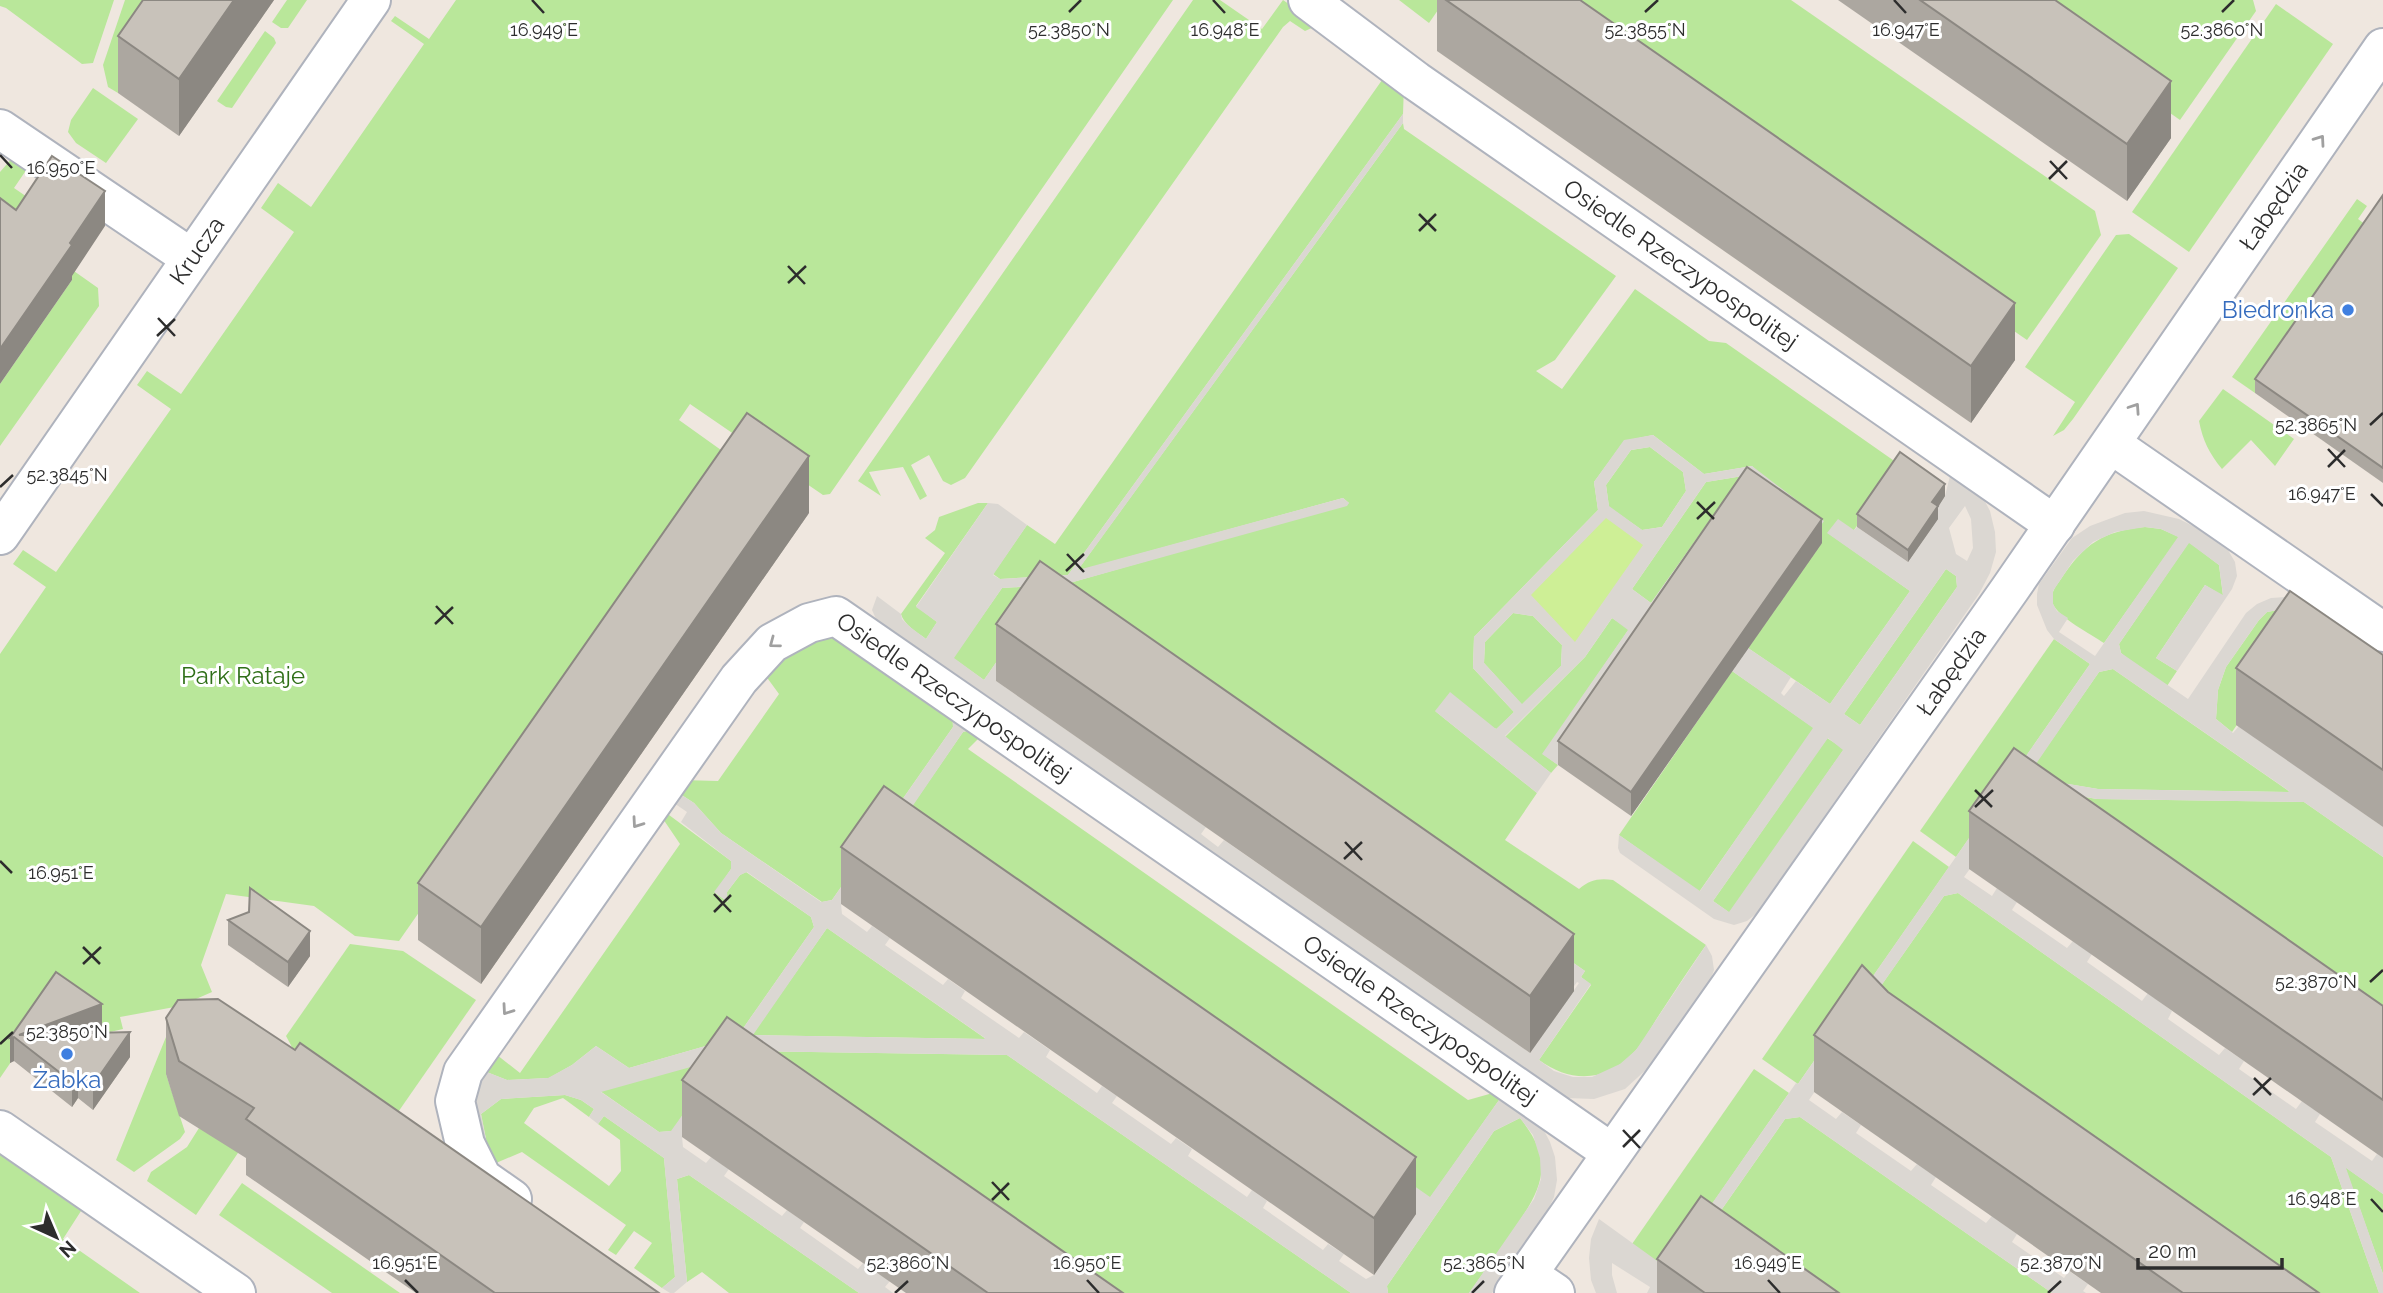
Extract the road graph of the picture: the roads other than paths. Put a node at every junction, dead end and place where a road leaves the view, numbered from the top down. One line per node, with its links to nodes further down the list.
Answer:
1 (371, 0): 5 (street, Krucza)
2 (1308, 0): 7 (street, Osiedle Rzeczypospolitej)
3 (2383, 48): 6 (street, Łabędzia, one-way to 3)
4 (0, 129): 5 (street)
5 (191, 258): 8 (street, Krucza)
6 (2111, 444): 7 (street, Łabędzia); 9 (street)
7 (2055, 525): 11 (street, Łabędzia)
8 (0, 535)
9 (2383, 632)
10 (0, 1130): 14 (street)
11 (1612, 1153): 12 (street, Osiedle Rzeczypospolitej, one-way to 12); 13 (street, Łabędzia)
12 (536, 1216)
13 (1532, 1287)
14 (236, 1293)

